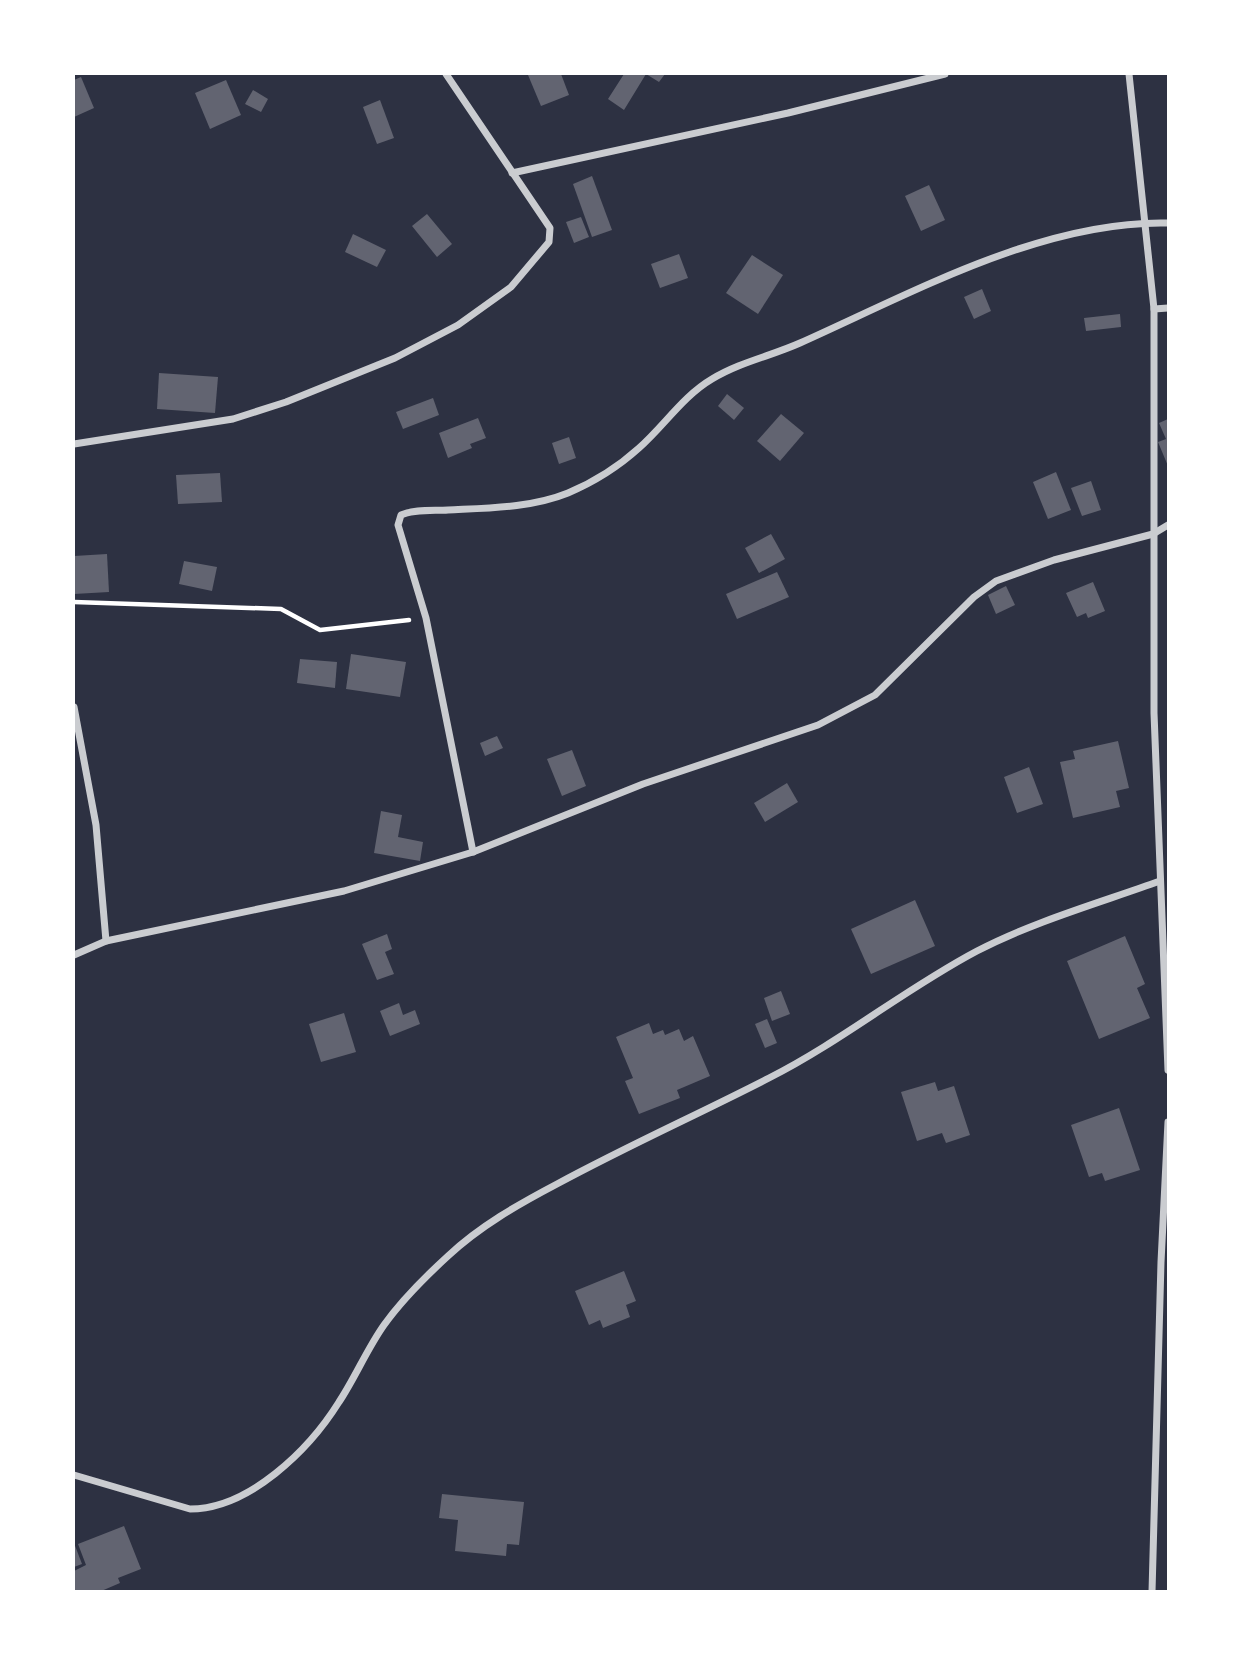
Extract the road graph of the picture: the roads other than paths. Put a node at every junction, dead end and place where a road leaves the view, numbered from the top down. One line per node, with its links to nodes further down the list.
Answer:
1 (446, 74): 5 (street)
2 (935, 74): 3 (street); 5 (street)
3 (945, 74)
4 (1129, 74): 6 (street)
5 (512, 173): 10 (street)
6 (1147, 222): 7 (street); 9 (street); 14 (street)
7 (1168, 223)
8 (1168, 307): 9 (street)
9 (1154, 309): 12 (street)
10 (74, 443)
11 (1168, 525): 12 (street)
12 (1153, 534): 14 (street); 15 (street)
13 (74, 707): 16 (street)
14 (473, 852): 16 (street)
15 (1160, 881): 18 (street); 20 (street)
16 (106, 941): 17 (street)
17 (74, 955)
18 (1168, 1070)
19 (1168, 1122): 21 (street)
20 (74, 1475)
21 (1152, 1591)

